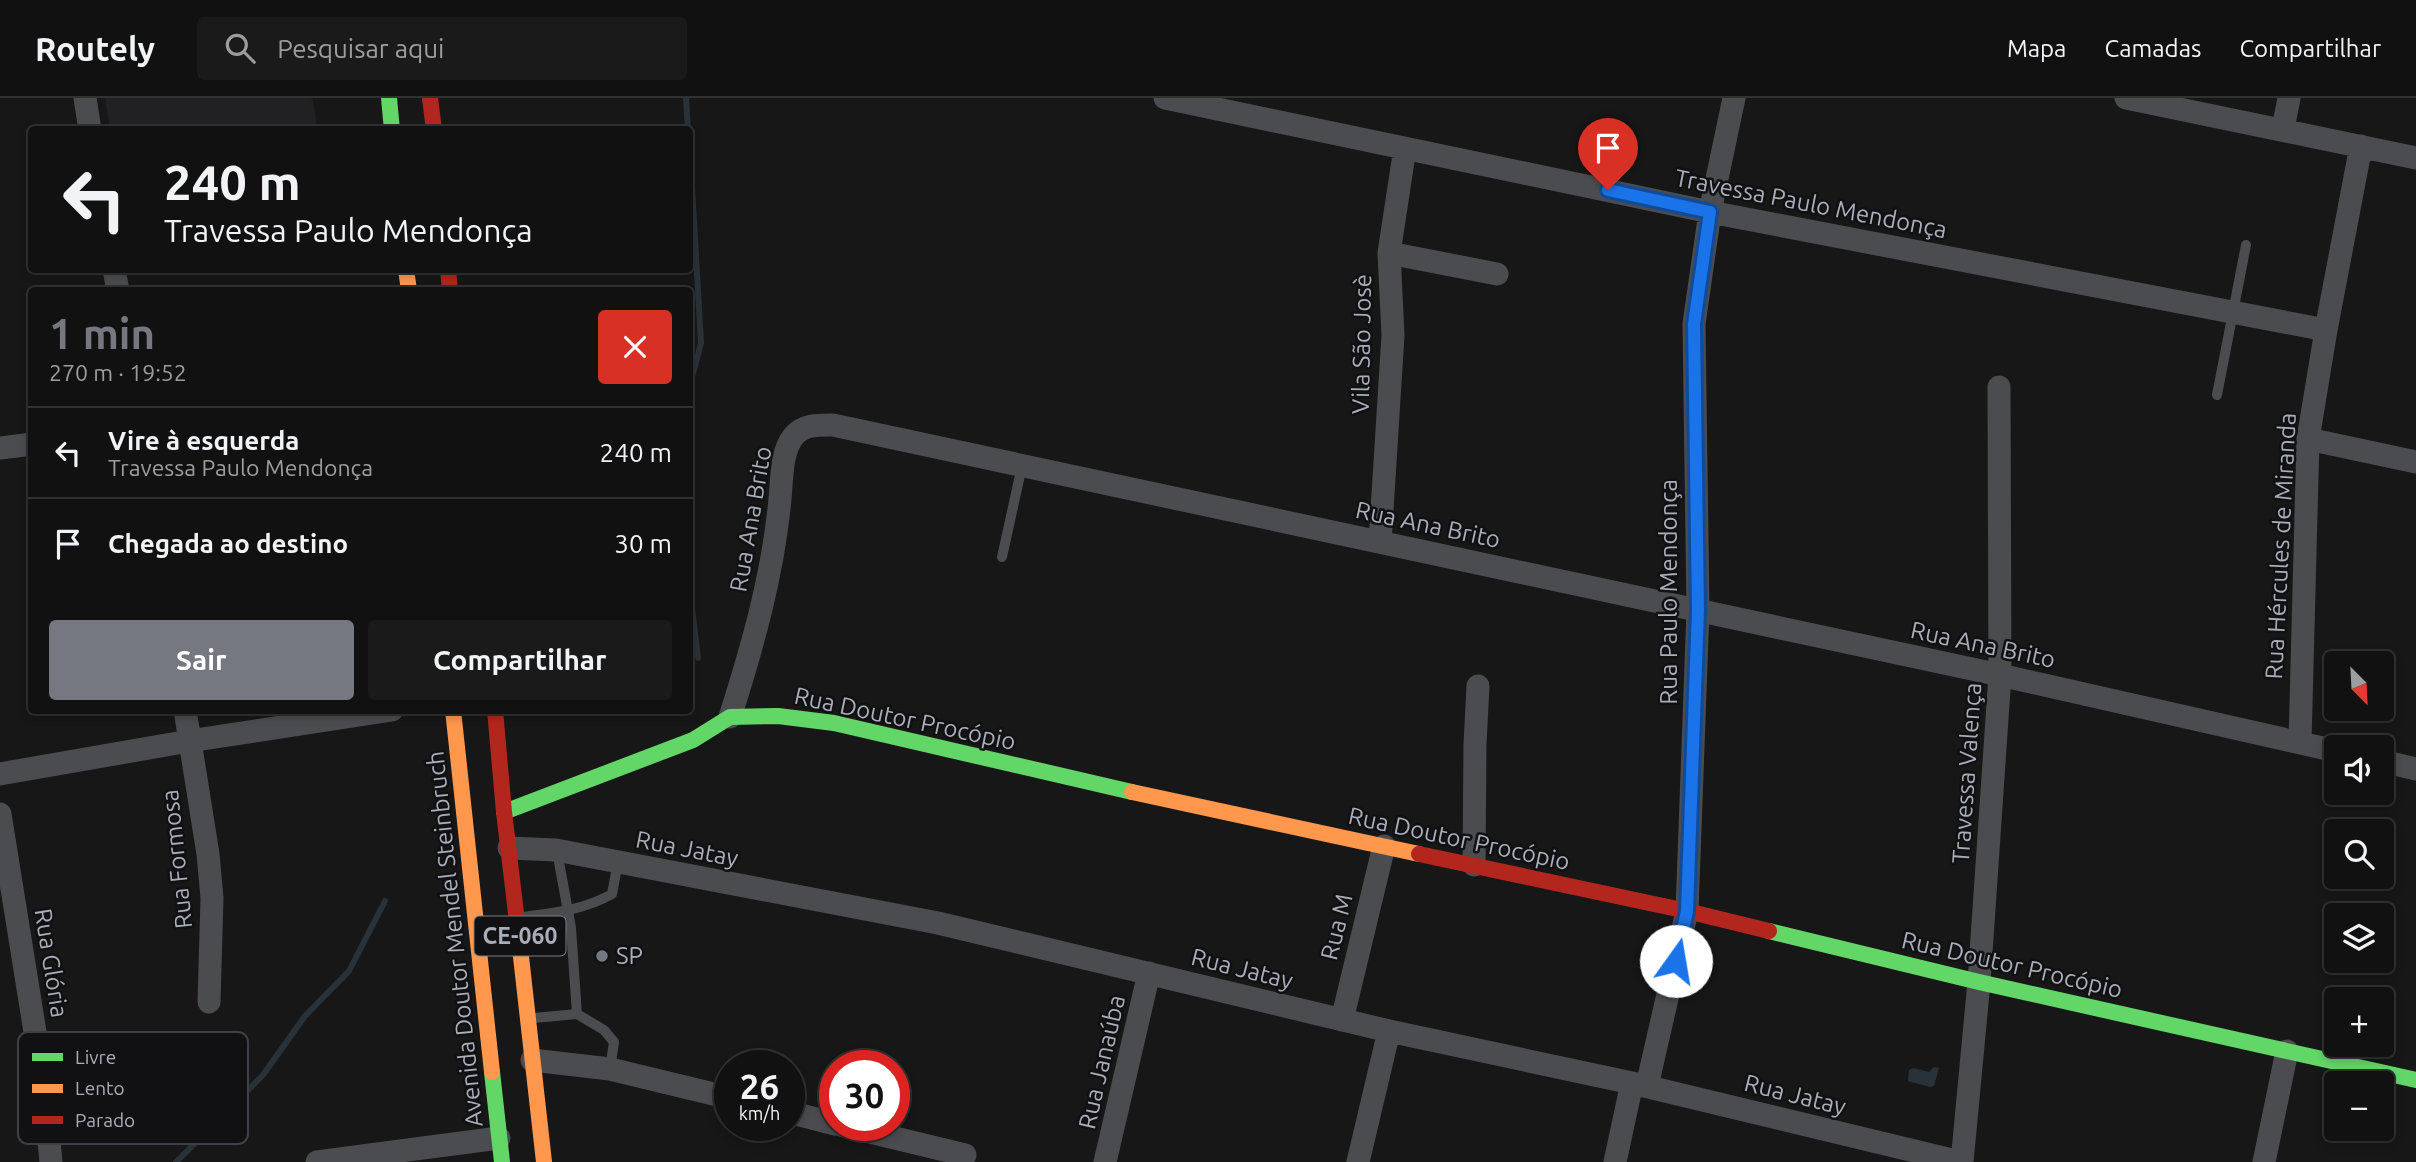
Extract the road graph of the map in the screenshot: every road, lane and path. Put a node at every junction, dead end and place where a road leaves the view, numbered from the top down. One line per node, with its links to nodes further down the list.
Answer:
1 (85, 98): 8 (street)
2 (389, 98): 9 (main road)
3 (430, 98): 10 (main road)
4 (1165, 98): 13 (street, Travessa Paulo Mendonça)
5 (1734, 98): 15 (street, Rua Paulo Mendonça)
6 (2126, 98): 11 (street)
7 (2289, 98): 11 (street)
8 (89, 126)
9 (392, 126)
10 (433, 126)
11 (2283, 129): 12 (street)
12 (2361, 146): 14 (street); 20 (street, Rua Hércules de Miranda)
13 (1405, 148): 15 (street, Travessa Paulo Mendonça); 17 (street, Vila São Josè)
14 (2416, 158)
15 (1710, 212): 19 (street, Travessa Paulo Mendonça); 30 (street, Rua Paulo Mendonça)
16 (2246, 245): 19 (lane)
17 (1390, 253): 18 (street); 28 (street, Vila São Josè)
18 (1497, 275)
19 (2233, 312): 20 (street, Travessa Paulo Mendonça); 22 (lane)
20 (2326, 330): 23 (street, Rua Hércules de Miranda)
21 (1999, 387): 31 (street, Travessa Valença)
22 (2217, 395)
23 (2308, 439): 26 (street); 39 (street, Rua Hércules de Miranda)
24 (28, 444): 25 (street)
25 (0, 448)
26 (2416, 463)
27 (1022, 466): 28 (street, Rua Ana Brito); 29 (lane); 37 (street, Rua Ana Brito)
28 (1380, 542): 30 (street, Rua Ana Brito)
29 (1002, 557)
30 (1698, 610): 31 (street, Rua Ana Brito); 52 (street, Rua Paulo Mendonça)
31 (2000, 675): 39 (street, Rua Ana Brito); 55 (street, Travessa Valença)
32 (1478, 686): 50 (street)
33 (186, 714): 38 (street, Rua Formosa)
34 (366, 714): 38 (street)
35 (453, 714): 68 (main road, Avenida Doutor Mendel Steinbruch / CE-060)
36 (495, 714): 44 (main road, CE-060)
37 (730, 717): 44 (main road); 46 (main road, Rua Doutor Procópio)
38 (189, 741): 43 (street); 56 (street, Rua Formosa)
39 (2300, 742): 40 (street, Rua Ana Brito)
40 (2324, 748)
41 (2394, 764): 42 (street)
42 (2416, 769)
43 (0, 774)
44 (504, 811): 47 (main road, CE-060)
45 (0, 814): 61 (street, Rua Glória)
46 (1384, 846): 50 (main road, Rua Doutor Procópio); 59 (street, Rua M)
47 (509, 848): 48 (street, Rua Jatay); 53 (main road, CE-060)
48 (556, 850): 49 (street, Rua Jatay); 51 (lane)
49 (618, 862): 51 (lane); 54 (street, Rua Jatay)
50 (1474, 865): 52 (main road, Rua Doutor Procópio)
51 (569, 910): 53 (lane); 57 (lane)
52 (1687, 911): 55 (main road, Rua Doutor Procópio); 66 (street, Rua Paulo Mendonça)
53 (517, 917): 58 (main road, CE-060)
54 (1149, 973): 59 (street, Rua Jatay); 77 (street, Rua Janaúba)
55 (1979, 982): 62 (main road, Rua Doutor Procópio); 80 (street, Travessa Valença)
56 (209, 1002)
57 (577, 1014): 58 (lane); 64 (lane)
58 (529, 1018): 63 (main road, CE-060)
59 (1342, 1020): 60 (street, Rua Jatay)
60 (1389, 1031): 66 (street, Rua Jatay); 78 (street)
61 (35, 1032)
62 (2287, 1051): 65 (main road, Rua Doutor Procópio); 81 (street)
63 (532, 1060): 64 (street); 76 (main road, CE-060)
64 (610, 1069): 67 (street)
65 (2416, 1080)
66 (1640, 1085): 79 (street, Rua Paulo Mendonça); 80 (street, Rua Jatay)
67 (714, 1094)
68 (499, 1138): 71 (street); 75 (main road, Avenida Doutor Mendel Steinbruch / CE-060)
69 (905, 1141): 72 (street)
70 (49, 1144): 73 (street, Rua Glória)
71 (444, 1153): 74 (street)
72 (965, 1156)
73 (51, 1162)
74 (317, 1162)
75 (502, 1162)
76 (544, 1162)
77 (1105, 1162)
78 (1358, 1162)
79 (1615, 1162)
80 (1961, 1162)
81 (2264, 1162)

